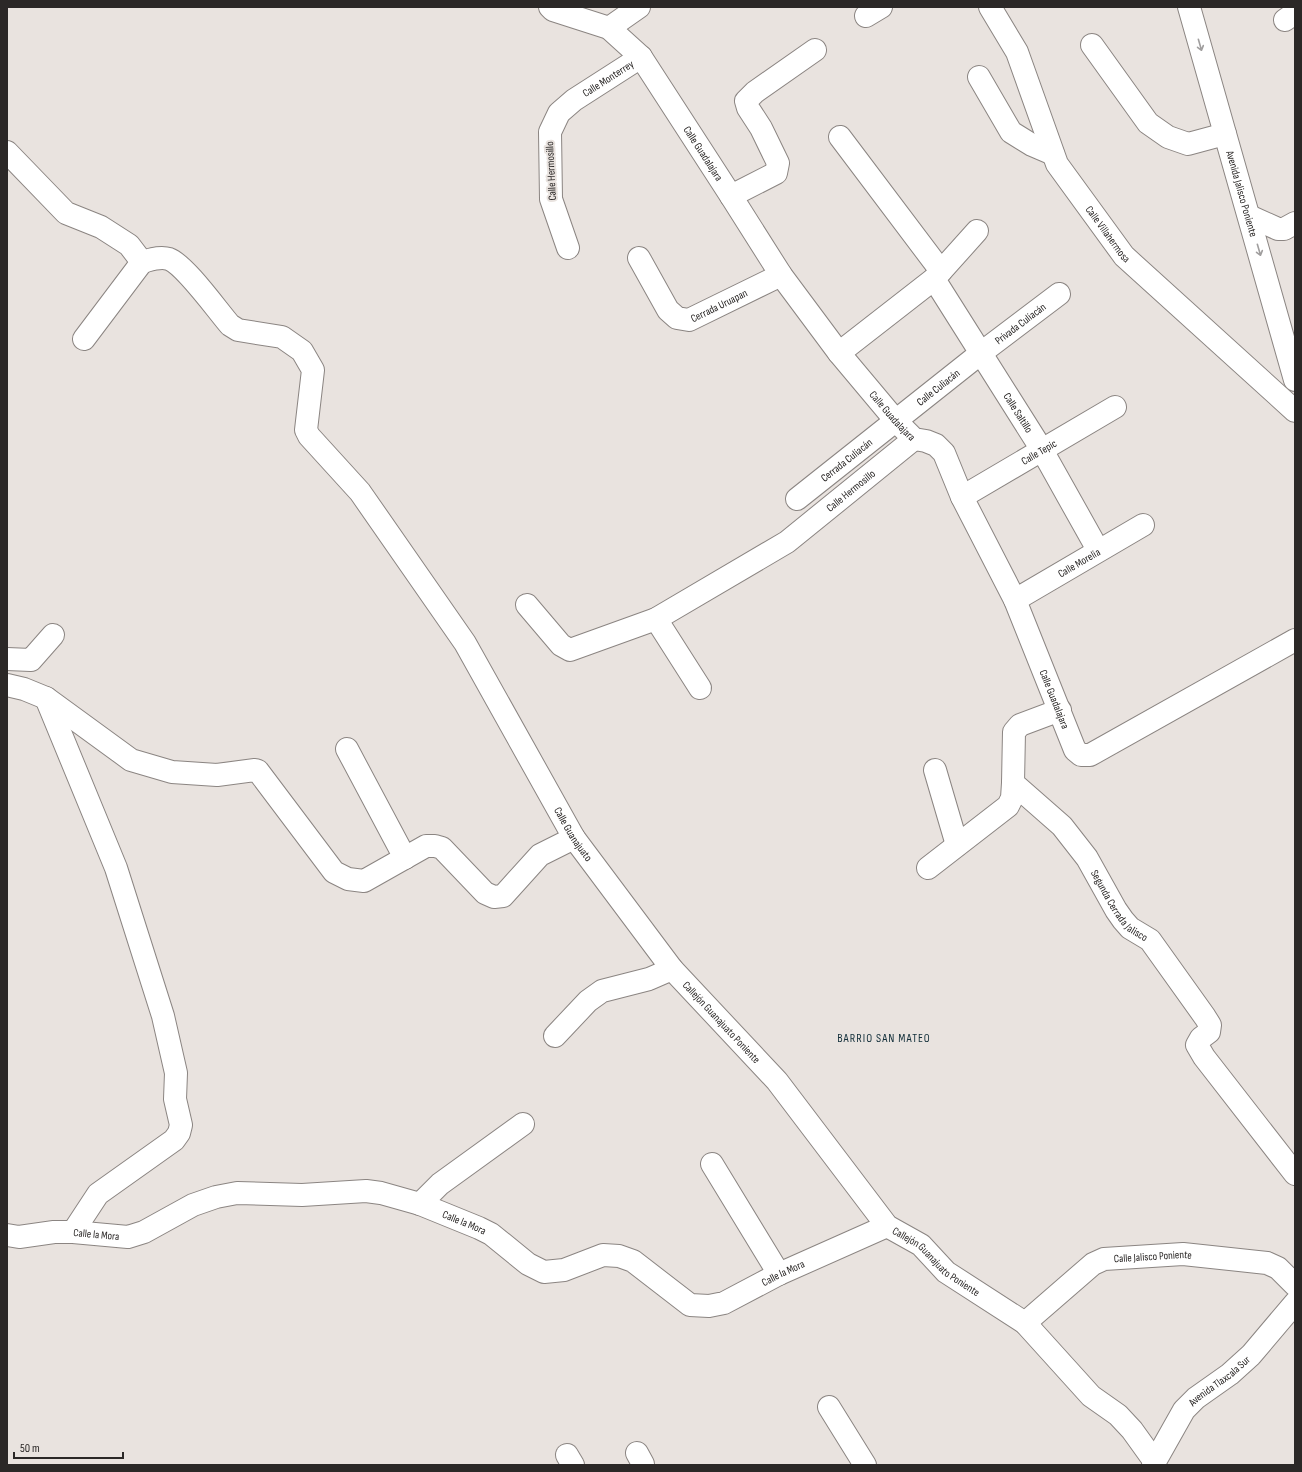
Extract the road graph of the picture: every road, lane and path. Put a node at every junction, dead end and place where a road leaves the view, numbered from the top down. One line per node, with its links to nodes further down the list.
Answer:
1 (550, 7): 5 (street, Calle Guadalajara)
2 (639, 7): 5 (street)
3 (990, 7): 14 (street, Calle Villahermosa)
4 (1190, 7): 11 (street, Avenida Jalisco Poniente, one-way to 11)
5 (609, 28): 8 (street, Calle Guadalajara)
6 (1092, 45): 11 (street)
7 (815, 50): 15 (street)
8 (642, 57): 10 (street, Calle Monterrey); 15 (street, Calle Guadalajara)
9 (979, 77): 14 (street)
10 (574, 100): 19 (street, Calle Hermosillo)
11 (1225, 134): 16 (street, Avenida Jalisco Poniente)
12 (840, 137): 23 (street, Calle Saltillo)
13 (7, 152): 21 (street)
14 (1053, 154): 30 (street, Calle Villahermosa)
15 (731, 196): 22 (street, Calle Guadalajara)
16 (1249, 216): 17 (street); 28 (street, Avenida Jalisco Poniente, one-way to 28)
17 (1295, 223)
18 (977, 231): 23 (street)
19 (568, 248)
20 (638, 258): 22 (street, Cerrada Uruapan)
21 (142, 262): 25 (street); 51 (street, Calle Guanajuato)
22 (781, 275): 26 (street, Calle Guadalajara)
23 (937, 275): 26 (street); 27 (street, Calle Saltillo)
24 (1059, 294): 27 (street, Privada Culiacán)
25 (84, 339)
26 (839, 353): 31 (street, Calle Guadalajara)
27 (981, 353): 31 (street, Calle Culiacán); 33 (street, Calle Saltillo)
28 (1295, 380)
29 (1115, 407): 33 (street, Calle Tepic)
30 (1295, 411)
31 (896, 421): 32 (street, Calle Guadalajara); 35 (street, Cerrada Culiacán)
32 (914, 439): 34 (street, Calle Guadalajara); 40 (street, Calle Hermosillo)
33 (1042, 450): 34 (street, Calle Tepic); 37 (street, Calle Saltillo)
34 (962, 497): 38 (street, Calle Guadalajara)
35 (797, 499)
36 (1143, 525): 37 (street, Calle Morelia)
37 (1098, 550): 38 (street, Calle Morelia)
38 (1015, 600): 47 (street, Calle Guadalajara)
39 (527, 605): 40 (street, Calle Hermosillo)
40 (656, 619): 45 (street)
41 (53, 635): 43 (street)
42 (1295, 640): 47 (street, Calle Guadalajara)
43 (7, 659)
44 (7, 685): 46 (street)
45 (700, 688)
46 (46, 698): 53 (street); 62 (street)
47 (1060, 710): 50 (street)
48 (347, 749): 53 (street)
49 (935, 770): 52 (street)
50 (1013, 783): 52 (street); 59 (street, Segunda Cerrada Jalisco)
51 (574, 838): 53 (street); 55 (street, Calle Guanajuato)
52 (957, 845): 54 (street)
53 (405, 858)
54 (928, 868)
55 (672, 969): 56 (street); 61 (street, Callejón Guanajuato Poniente)
56 (555, 1036)
57 (523, 1124): 60 (street)
58 (712, 1164): 64 (street)
59 (1295, 1174)
60 (420, 1204): 62 (street, Calle la Mora); 64 (street, Calle la Mora)
61 (887, 1226): 64 (street, Calle la Mora); 67 (street, Callejón Guanajuato Poniente)
62 (72, 1232): 63 (street, Calle la Mora)
63 (7, 1235)
64 (779, 1274)
65 (1295, 1285): 67 (street, Calle Jalisco Poniente)
66 (1295, 1303): 69 (street, Avenida Tlaxcala Sur)
67 (1025, 1323): 69 (street, Callejón Guanajuato Poniente)
68 (829, 1407): 70 (street)
69 (1154, 1464)
70 (865, 1465)

